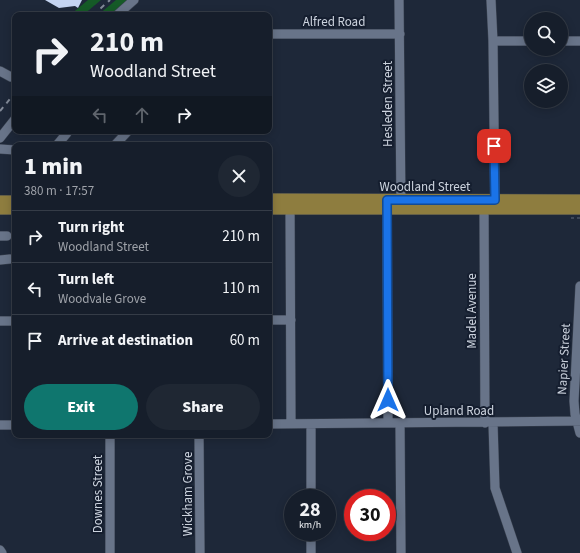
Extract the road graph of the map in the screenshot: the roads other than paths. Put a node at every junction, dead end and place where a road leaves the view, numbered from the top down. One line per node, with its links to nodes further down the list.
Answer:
1 (134, 0): 4 (street)
2 (400, 0): 6 (street, Hesleden Street)
3 (492, 0): 9 (street, Madel Avenue)
4 (120, 12)
5 (272, 34): 6 (street, Alfred Road)
6 (400, 34): 27 (street, Hesleden Street)
7 (568, 41): 8 (street)
8 (580, 41)
9 (493, 42): 10 (street); 28 (street, Madel Avenue)
10 (524, 42)
11 (0, 71): 12 (street)
12 (11, 77)
13 (12, 123): 16 (street)
14 (66, 134): 17 (street)
15 (125, 134): 18 (street)
16 (0, 138)
17 (60, 142)
18 (118, 142)
19 (0, 149): 20 (street)
20 (12, 150)
21 (272, 200): 25 (main road, Woodland Street)
22 (580, 200): 28 (main road, Woodland Street)
23 (0, 201): 24 (main road)
24 (12, 201)
25 (290, 204): 26 (main road, Woodland Street); 29 (main road, Woodland Street); 37 (street)
26 (387, 204): 27 (main road, Woodland Street); 41 (street)
27 (401, 204): 28 (main road, Woodland Street)
28 (490, 204): 32 (main road, Woodland Street); 43 (street, Madel Avenue)
29 (272, 208)
30 (0, 209): 31 (main road)
31 (12, 209)
32 (580, 209)
33 (0, 260): 34 (street)
34 (10, 260)
35 (580, 286): 40 (street, Napier Street)
36 (272, 320): 37 (street)
37 (291, 320): 45 (street)
38 (0, 321): 39 (street)
39 (12, 321)
40 (578, 422): 43 (street, Upland Road); 49 (street, Napier Street)
41 (388, 423): 42 (street, Upland Road); 46 (street, Upland Road)
42 (400, 423): 43 (street, Upland Road); 59 (street)
43 (489, 423): 60 (street, Madel Avenue)
44 (272, 424): 45 (street, Upland Road)
45 (291, 424): 46 (street, Upland Road)
46 (311, 424): 52 (street)
47 (0, 425): 48 (street)
48 (12, 425)
49 (580, 433)
50 (110, 438): 56 (street, Downes Street)
51 (199, 438): 57 (street, Wickham Grove)
52 (311, 489)
53 (311, 541): 58 (street)
54 (0, 550): 55 (street)
55 (2, 553)
56 (110, 553)
57 (200, 553)
58 (311, 553)
59 (401, 553)
60 (517, 553)

